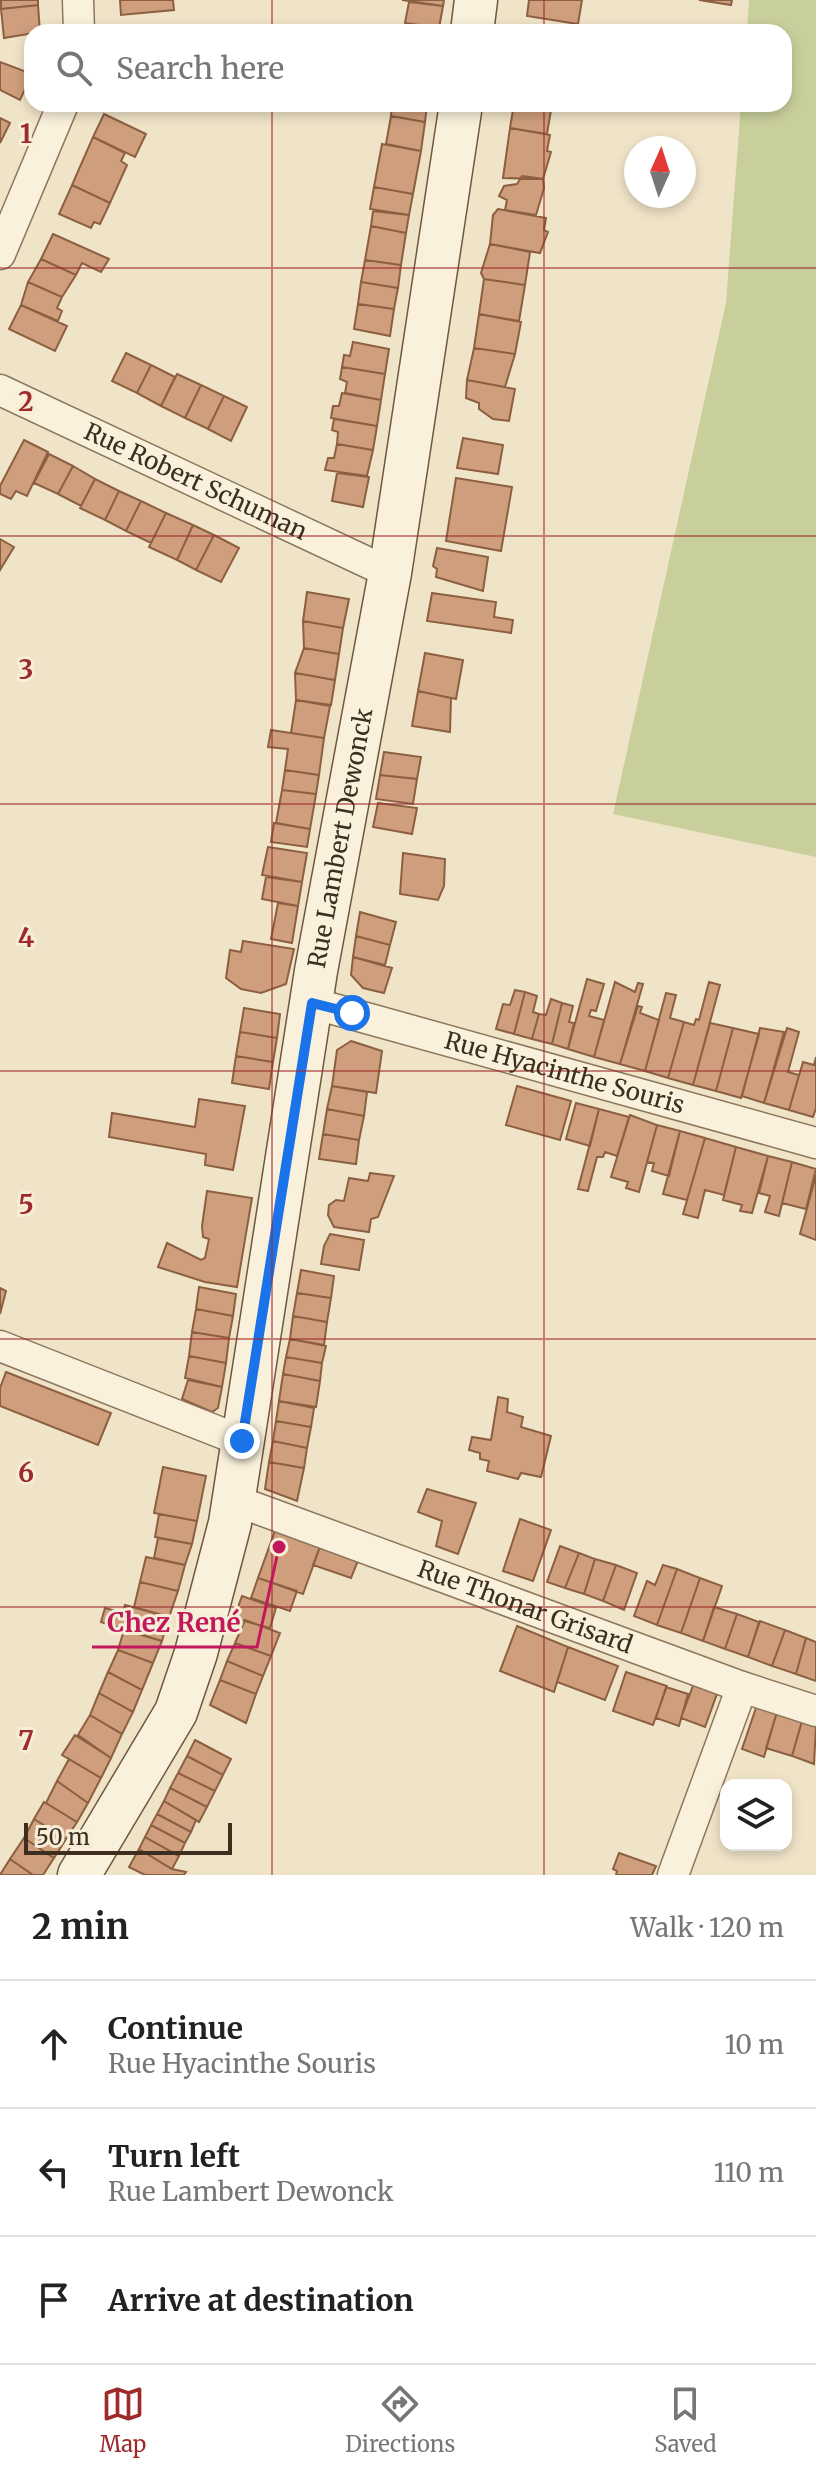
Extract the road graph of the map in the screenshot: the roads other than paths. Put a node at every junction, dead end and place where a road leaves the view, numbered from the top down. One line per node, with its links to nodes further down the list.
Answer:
1 (78, 0): 3 (street)
2 (476, 0): 4 (street)
3 (79, 24)
4 (473, 24)
5 (60, 112): 7 (street)
6 (460, 112): 9 (street, Rue Lambert Dewonck)
7 (0, 254)
8 (1, 393): 9 (street, Rue Robert Schuman)
9 (390, 573): 10 (street, Rue Lambert Dewonck)
10 (312, 1003): 11 (street, Rue Hyacinthe Souris); 13 (street, Rue Lambert Dewonck)
11 (816, 1143)
12 (0, 1346): 13 (street)
13 (242, 1441): 14 (street, Rue Lambert Dewonck)
14 (234, 1500): 15 (street, Rue Thonar Grisard); 17 (street, Rue Lambert Dewonck)
15 (742, 1687): 16 (street, Rue Thonar Grisard); 18 (street)
16 (816, 1711)
17 (79, 1875)
18 (673, 1875)

